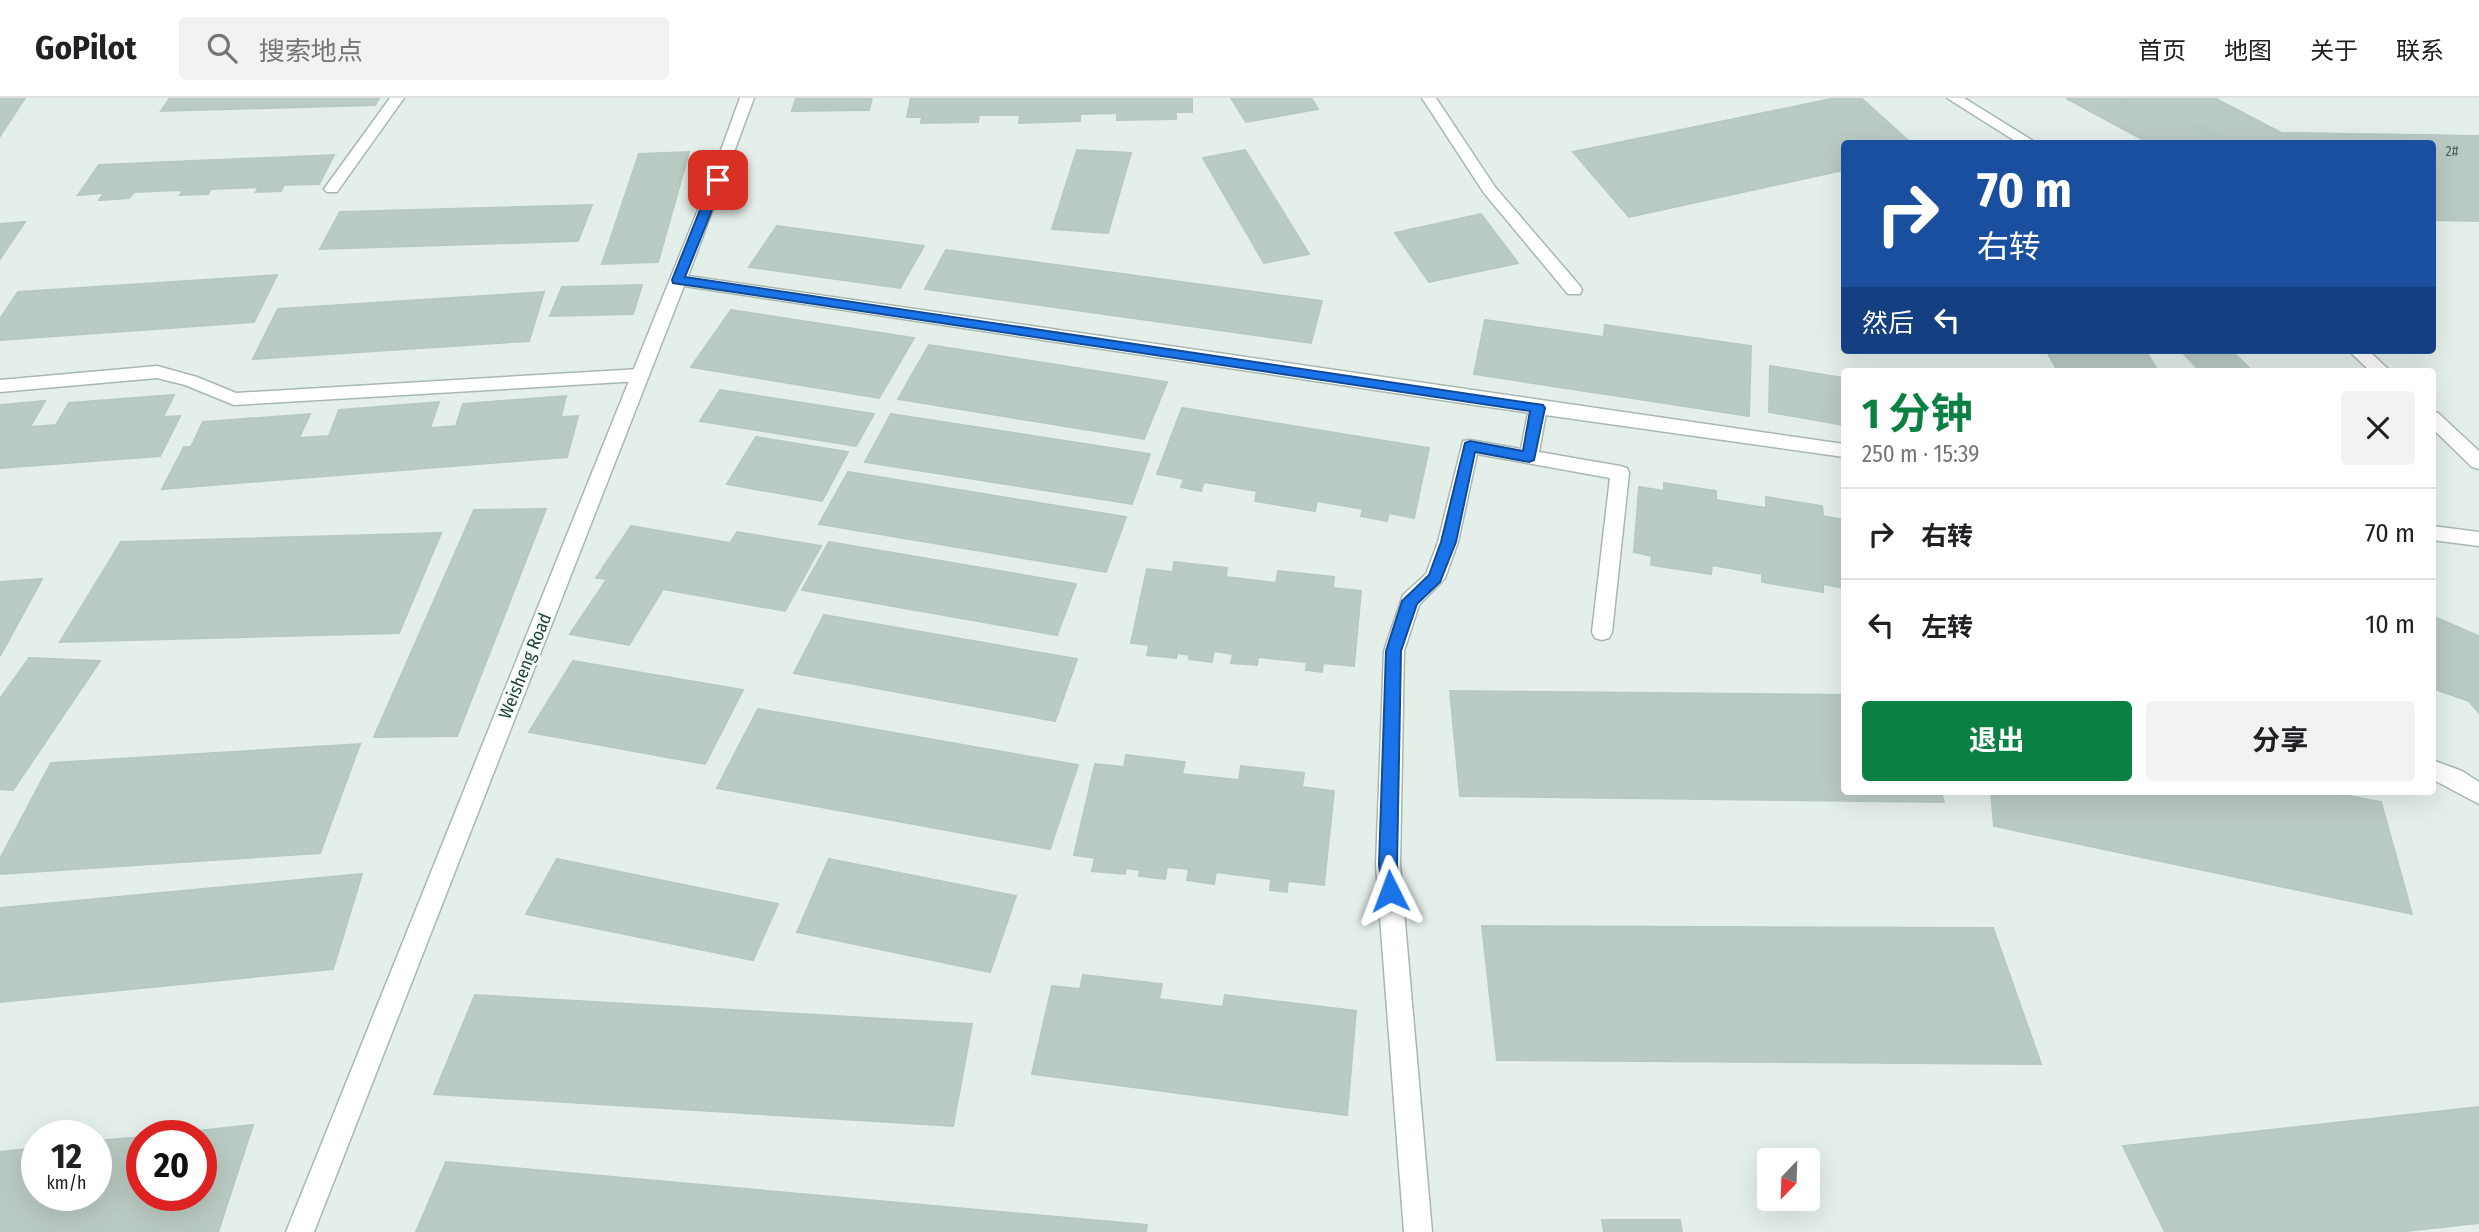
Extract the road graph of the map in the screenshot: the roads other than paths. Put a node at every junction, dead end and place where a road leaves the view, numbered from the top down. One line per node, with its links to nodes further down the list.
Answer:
1 (397, 98): 6 (street)
2 (747, 98): 7 (street, Weisheng Road)
3 (1429, 98): 8 (street)
4 (1954, 98): 5 (street)
5 (2024, 140)
6 (332, 189)
7 (678, 280): 11 (street, Weisheng Road); 13 (street)
8 (1574, 290)
9 (2362, 354): 10 (street)
10 (2378, 368)
11 (640, 375): 12 (street); 23 (street, Weisheng Road)
12 (0, 386)
13 (1538, 408): 15 (street); 16 (street)
14 (2436, 421): 17 (street)
15 (1841, 451)
16 (1529, 457): 20 (street); 24 (street)
17 (2479, 462)
18 (2436, 534): 19 (street)
19 (2479, 539)
20 (1602, 632)
21 (2436, 771): 22 (street)
22 (2479, 794)
23 (300, 1232)
24 (1418, 1232)

